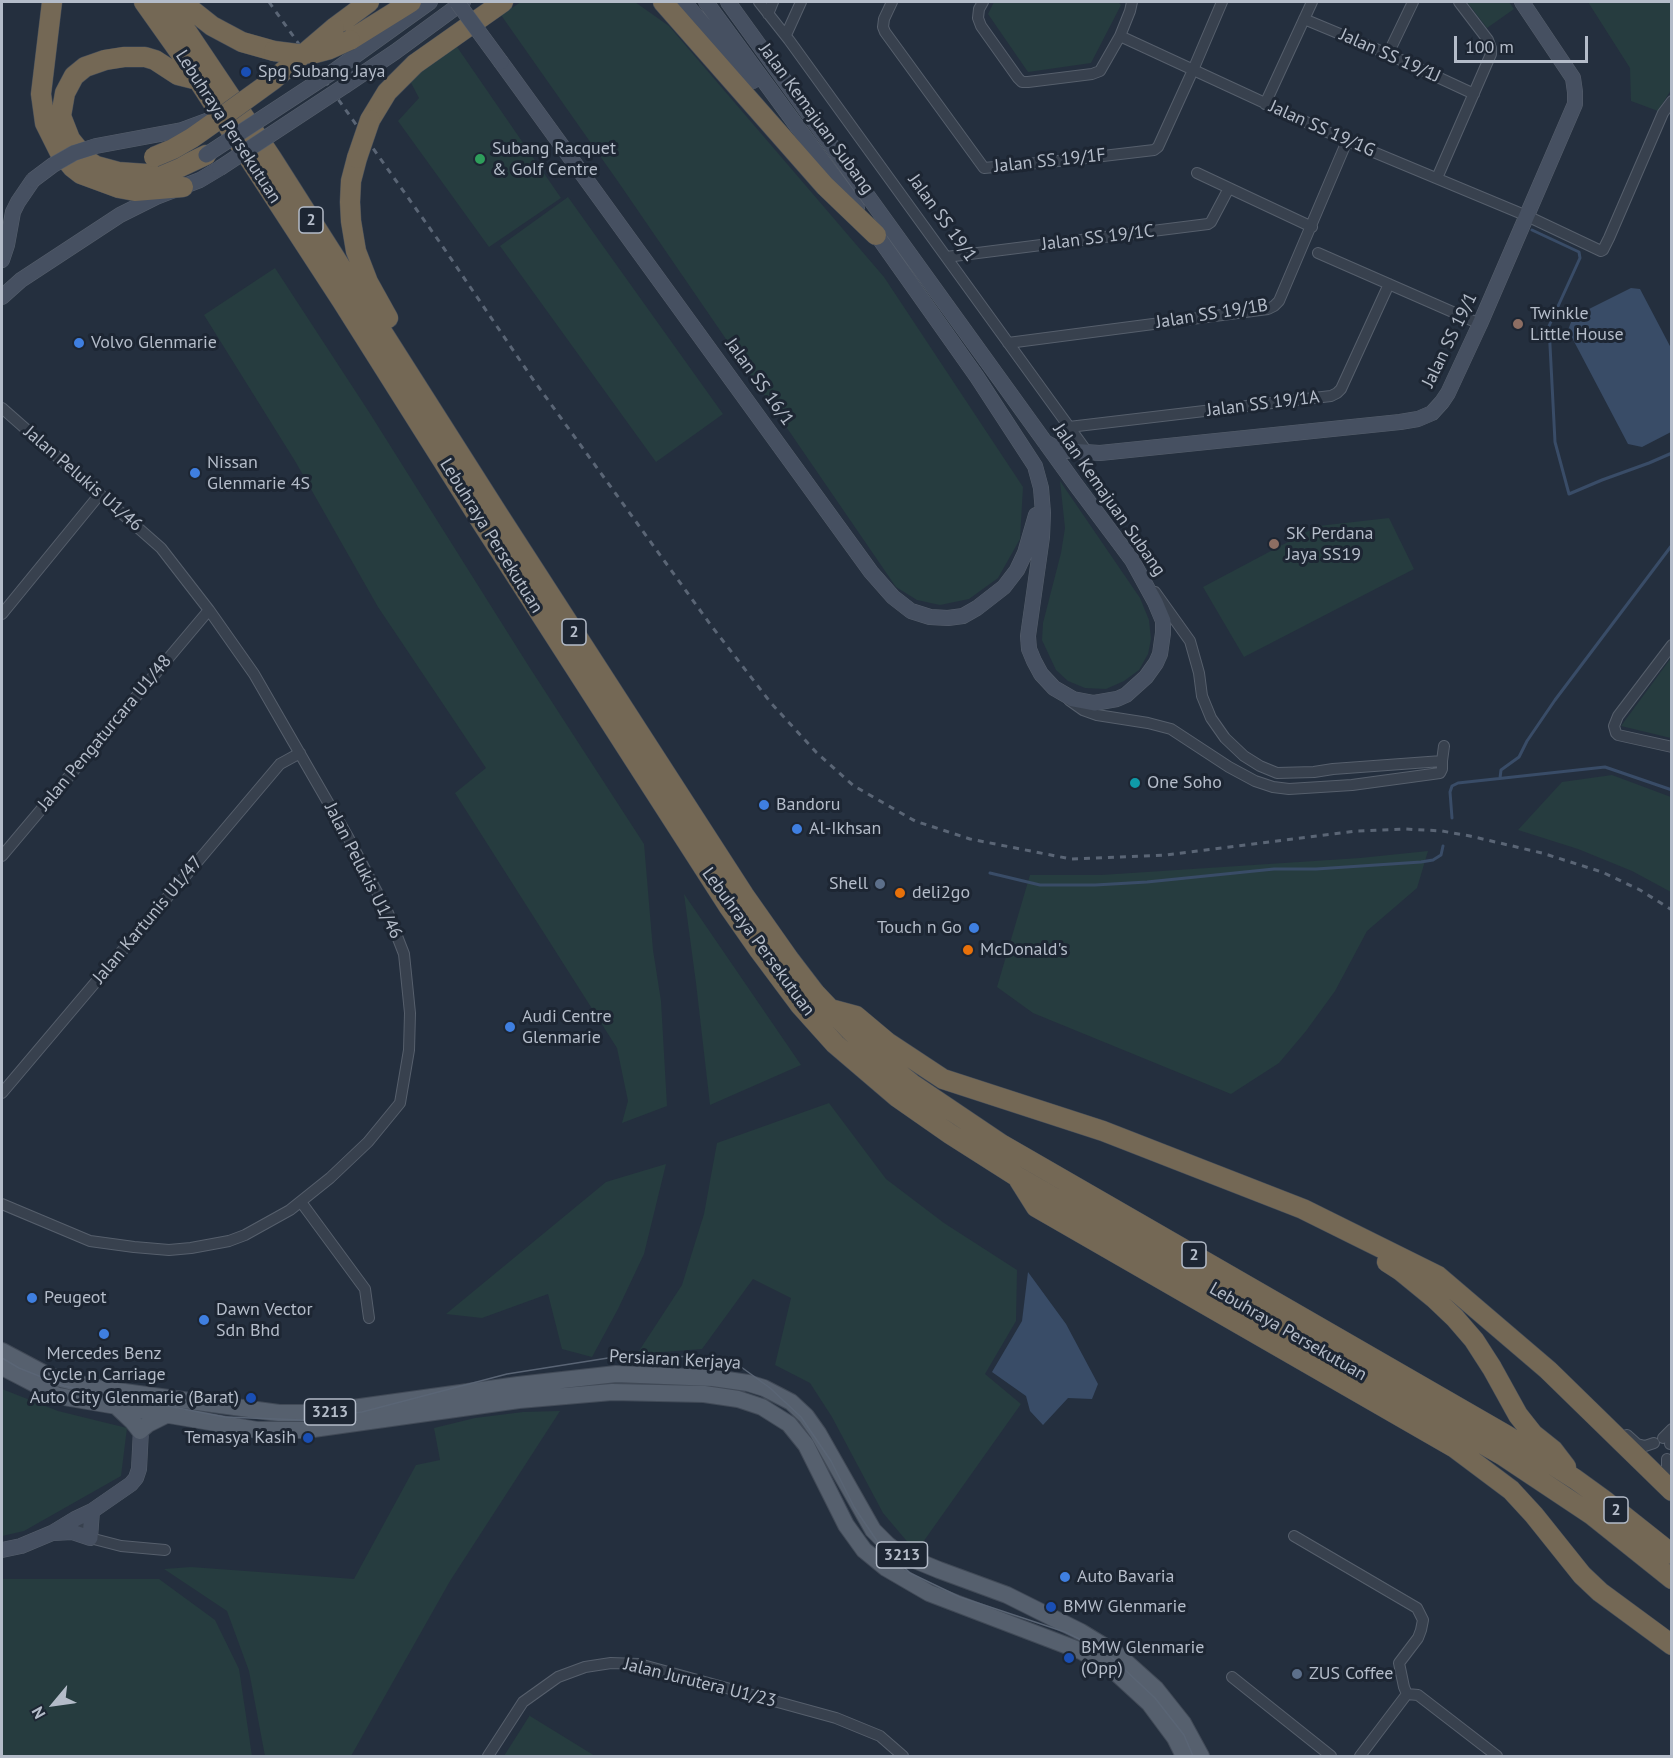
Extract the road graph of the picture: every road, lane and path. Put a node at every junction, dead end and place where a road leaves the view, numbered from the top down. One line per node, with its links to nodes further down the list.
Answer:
1 (51, 2): 43 (highway)
2 (144, 2): 33 (highway, Lebuhraya Persekutuan / 2)
3 (167, 2): 56 (highway, Lebuhraya Persekutuan / 2)
4 (184, 2): 6 (highway, bridge)
5 (369, 2): 37 (highway, bridge)
6 (411, 2)
7 (430, 2): 40 (main road, bridge)
8 (457, 2): 61 (main road, Jalan SS 16/1, bridge)
9 (463, 2): 40 (main road, bridge)
10 (503, 2): 56 (highway, bridge)
11 (663, 2): 47 (highway)
12 (684, 2): 39 (main road)
13 (706, 2): 39 (main road, Jalan Kemajuan Subang)
14 (728, 2): 58 (main road, Jalan Kemajuan Subang)
15 (759, 2): 26 (street, Jalan SS 19/1)
16 (773, 2): 26 (street)
17 (801, 2): 28 (street)
18 (892, 2): 32 (street, Jalan SS 19/1F)
19 (983, 2): 29 (street)
20 (1132, 2): 29 (street)
21 (1222, 2): 32 (street, Jalan SS 19/1F)
22 (1312, 2): 27 (street)
23 (1413, 2): 30 (street)
24 (1459, 2): 34 (street)
25 (1522, 2): 45 (main road, Jalan SS 19/1)
26 (768, 14): 28 (street, Jalan SS 19/1)
27 (1304, 20): 30 (street, Jalan SS 19/1J); 36 (street)
28 (786, 35): 49 (street, Jalan SS 19/1)
29 (1120, 36): 32 (street, Jalan SS 19/1G)
30 (1388, 54): 34 (street, Jalan SS 19/1J)
31 (96, 64): 33 (highway); 37 (highway, bridge); 40 (highway)
32 (1193, 70): 36 (street, Jalan SS 19/1G)
33 (198, 80): 77 (highway, Lebuhraya Persekutuan / 2)
34 (1474, 93): 42 (street)
35 (1671, 101): 45 (street, Jalan SS 19/1G)
36 (1265, 104): 38 (street, Jalan SS 19/1G)
37 (226, 114): 50 (main road, bridge)
38 (1347, 141): 42 (street, Jalan SS 19/1G); 46 (street, Jalan SS 19/1B)
39 (822, 159): 47 (main road, Jalan Kemajuan Subang)
40 (213, 162): 43 (main road)
41 (1197, 173): 44 (street)
42 (1437, 178): 45 (street, Jalan SS 19/1G)
43 (183, 187): 52 (main road)
44 (1229, 188): 46 (street); 49 (street, Jalan SS 19/1C)
45 (1527, 216): 53 (main road, Jalan SS 19/1)
46 (1312, 227): 54 (street, Jalan SS 19/1B)
47 (876, 235): 61 (main road, Jalan Kemajuan Subang)
48 (1318, 253): 51 (street)
49 (946, 257): 54 (street, Jalan SS 19/1)
50 (2, 260)
51 (1389, 284): 53 (street); 57 (street, Jalan SS 19/1A)
52 (2, 297)
53 (1480, 324): 59 (main road, Jalan SS 19/1)
54 (1008, 343): 57 (street, Jalan SS 19/1)
55 (2, 408): 62 (street, Jalan Pelukis U1/46)
56 (444, 427): 75 (highway, Lebuhraya Persekutuan / 2)
57 (1069, 427): 59 (street, Jalan SS 19/1)
58 (1045, 442): 59 (main road, Jalan SS 19/1); 60 (main road, Jalan Kemajuan Subang)
59 (1084, 453): 60 (main road)
60 (1076, 485): 63 (main road, Jalan Kemajuan Subang)
61 (1041, 488): 67 (main road, Jalan Kemajuan Subang)
62 (100, 494): 64 (street, Jalan Pelukis U1/46); 65 (street)
63 (1132, 560): 67 (main road, Jalan Kemajuan Subang); 72 (street)
64 (209, 610): 70 (street, Jalan Pelukis U1/46); 74 (street, Jalan Pengaturcara U1/48)
65 (2, 614)
66 (1671, 645): 69 (street)
67 (1060, 692): 73 (street)
68 (1444, 746): 71 (street)
69 (1671, 747)
70 (300, 753): 76 (street, Jalan Kartunis U1/47); 78 (street, Jalan Pelukis U1/46)
71 (1442, 761): 72 (street); 73 (street)
72 (1350, 769): 73 (street)
73 (1352, 785)
74 (2, 856)
75 (830, 1009): 80 (highway); 93 (highway, Lebuhraya Persekutuan / 2)
76 (2, 1093)
77 (1016, 1176): 104 (highway, Lebuhraya Persekutuan / 2); 105 (highway)
78 (301, 1202): 79 (street, Jalan Pelukis U1/46); 82 (street)
79 (2, 1204)
80 (1303, 1209): 81 (highway); 93 (highway)
81 (1409, 1261): 91 (street); 95 (highway)
82 (369, 1318)
83 (2, 1351): 85 (main road, Persiaran Kerjaya / 3213)
84 (2, 1367): 86 (main road, Persiaran Kerjaya / 3213)
85 (518, 1392): 88 (main road, Persiaran Kerjaya / 3213); 110 (main road, Persiaran Kerjaya / 3213); 111 (main road, Persiaran Kerjaya / 3213)
86 (114, 1405): 87 (main road, Persiaran Kerjaya / 3213); 90 (main road)
87 (142, 1410): 88 (main road, Persiaran Kerjaya / 3213); 90 (main road)
88 (168, 1414): 90 (main road)
89 (1671, 1429): 91 (street)
90 (140, 1431): 96 (main road)
91 (1665, 1442)
92 (1667, 1459): 94 (street)
93 (1575, 1479): 103 (highway, Lebuhraya Persekutuan / 2)
94 (1671, 1485)
95 (1671, 1491)
96 (92, 1510): 97 (main road); 100 (main road)
97 (75, 1519): 98 (main road); 100 (street)
98 (52, 1533): 100 (main road); 101 (main road)
99 (1294, 1536): 107 (street)
100 (90, 1538): 102 (street)
101 (2, 1550)
102 (165, 1550)
103 (1671, 1554)
104 (1671, 1579)
105 (1671, 1645)
106 (1232, 1677): 112 (street)
107 (1407, 1694): 113 (street); 114 (street)
108 (488, 1756): 109 (street, Jalan Jurutera U1/23)
109 (903, 1756)
110 (1184, 1756)
111 (1201, 1756)
112 (1331, 1756)
113 (1360, 1756)
114 (1497, 1756)

